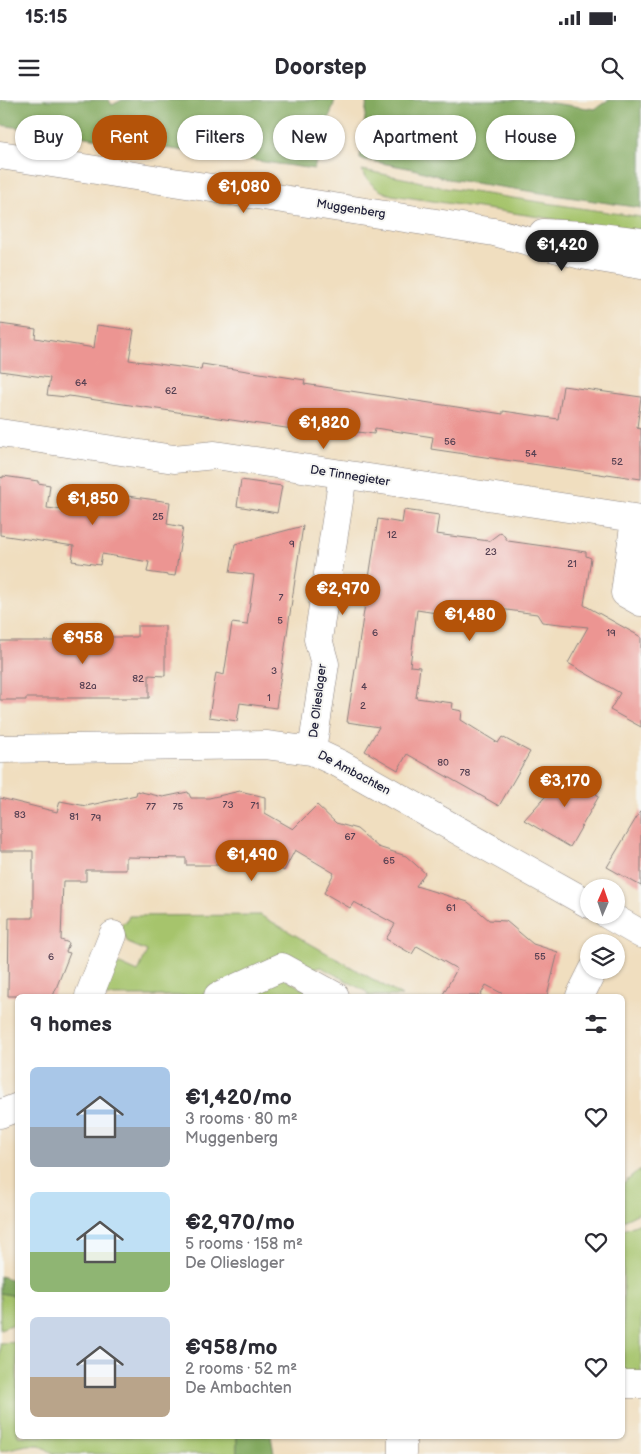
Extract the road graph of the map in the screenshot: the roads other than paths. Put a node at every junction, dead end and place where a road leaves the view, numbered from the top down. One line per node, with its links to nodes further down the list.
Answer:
1 (0, 155): 2 (street, Muggenberg)
2 (494, 232): 3 (street, Muggenberg); 4 (street, Muggenberg)
3 (641, 242)
4 (641, 265)
5 (0, 433): 6 (street, De Tinnegieter)
6 (343, 475): 7 (street, De Tinnegieter); 10 (street, De Olieslager)
7 (638, 519): 8 (street)
8 (641, 602)
9 (0, 749): 10 (street, De Ambachten)
10 (312, 751): 11 (street, De Ambachten)
11 (580, 899)
12 (113, 935): 14 (street)
13 (588, 979): 17 (street)
14 (90, 994)
15 (222, 994): 16 (street)
16 (331, 994)
17 (581, 994)
18 (15, 1108): 19 (street)
19 (0, 1114)
20 (625, 1384): 21 (street)
21 (641, 1384)
22 (402, 1439): 23 (street)
23 (402, 1454)

